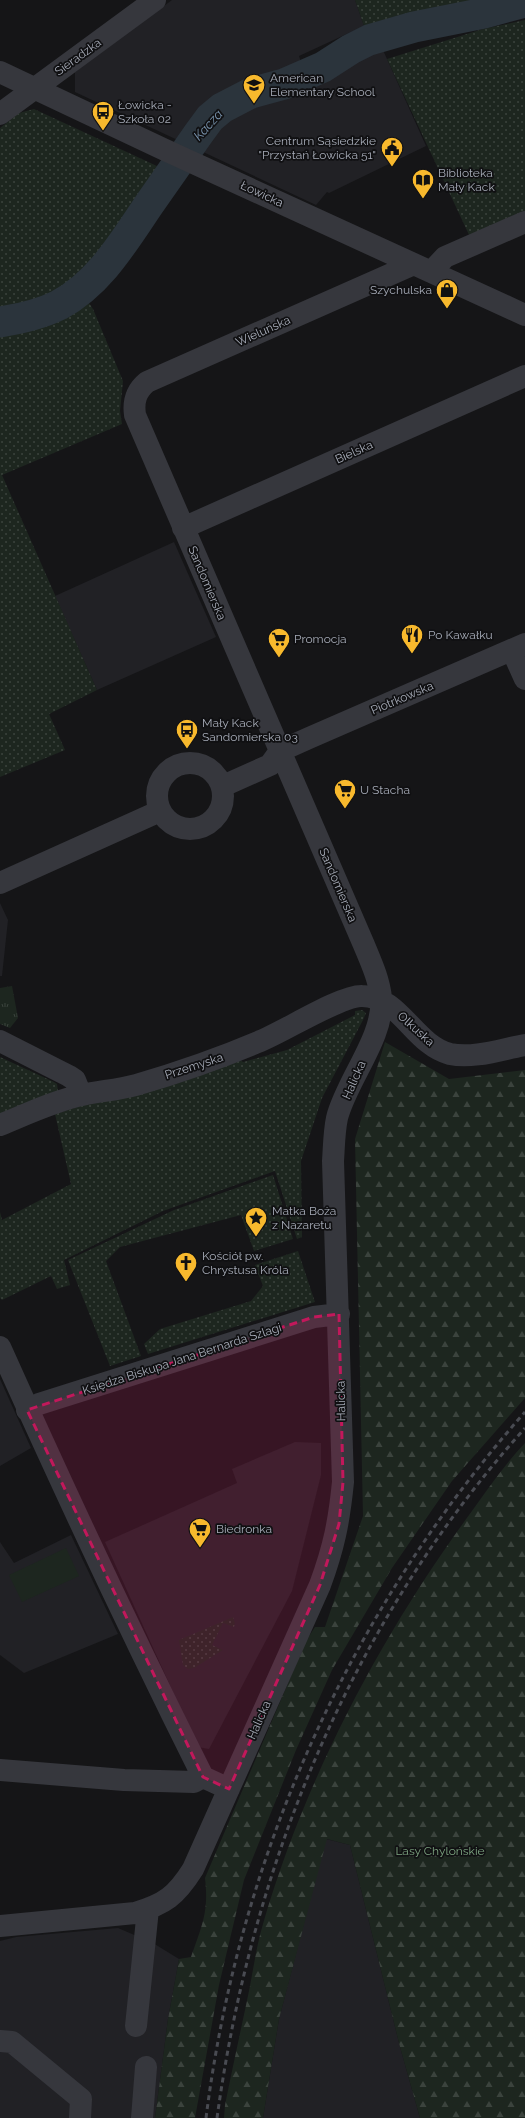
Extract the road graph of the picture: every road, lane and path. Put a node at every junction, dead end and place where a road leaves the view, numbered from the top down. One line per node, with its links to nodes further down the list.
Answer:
1 (155, 0): 3 (street, Sieradzka)
2 (0, 72): 3 (street, Łowicka)
3 (35, 88): 4 (street, Sieradzka); 6 (street, Łowicka)
4 (0, 114)
5 (525, 222): 6 (street, Wieluńska)
6 (422, 268): 7 (street, Łowicka); 9 (street, Wieluńska)
7 (525, 315)
8 (525, 376): 10 (street, Bielska)
9 (135, 415): 10 (street, Sandomierska)
10 (183, 528): 13 (street, Sandomierska)
11 (519, 647): 12 (street); 13 (street, Piotrkowska)
12 (525, 679)
13 (280, 751): 14 (street); 17 (street, Sandomierska)
14 (223, 786): 15 (street); 15 (street)
15 (160, 811): 16 (street)
16 (0, 883)
17 (382, 999): 19 (street, Olkuska); 20 (street, Przemyska); 22 (street, Halicka)
18 (0, 1041): 20 (street)
19 (525, 1045)
20 (81, 1095): 21 (street, Przemyska)
21 (0, 1125)
22 (339, 1314): 24 (street, Księdza Biskupa Jana Bernarda Szlagi); 27 (street, Halicka)
23 (0, 1347): 24 (street)
24 (27, 1410): 26 (street)
25 (0, 1770): 26 (street)
26 (202, 1777): 27 (street)
27 (229, 1789): 28 (street, Halicka)
28 (148, 1909): 29 (street, Halicka); 30 (street)
29 (0, 1926)
30 (136, 2026)
31 (0, 2041): 33 (street)
32 (146, 2067): 34 (street)
33 (80, 2118)
34 (142, 2118)

